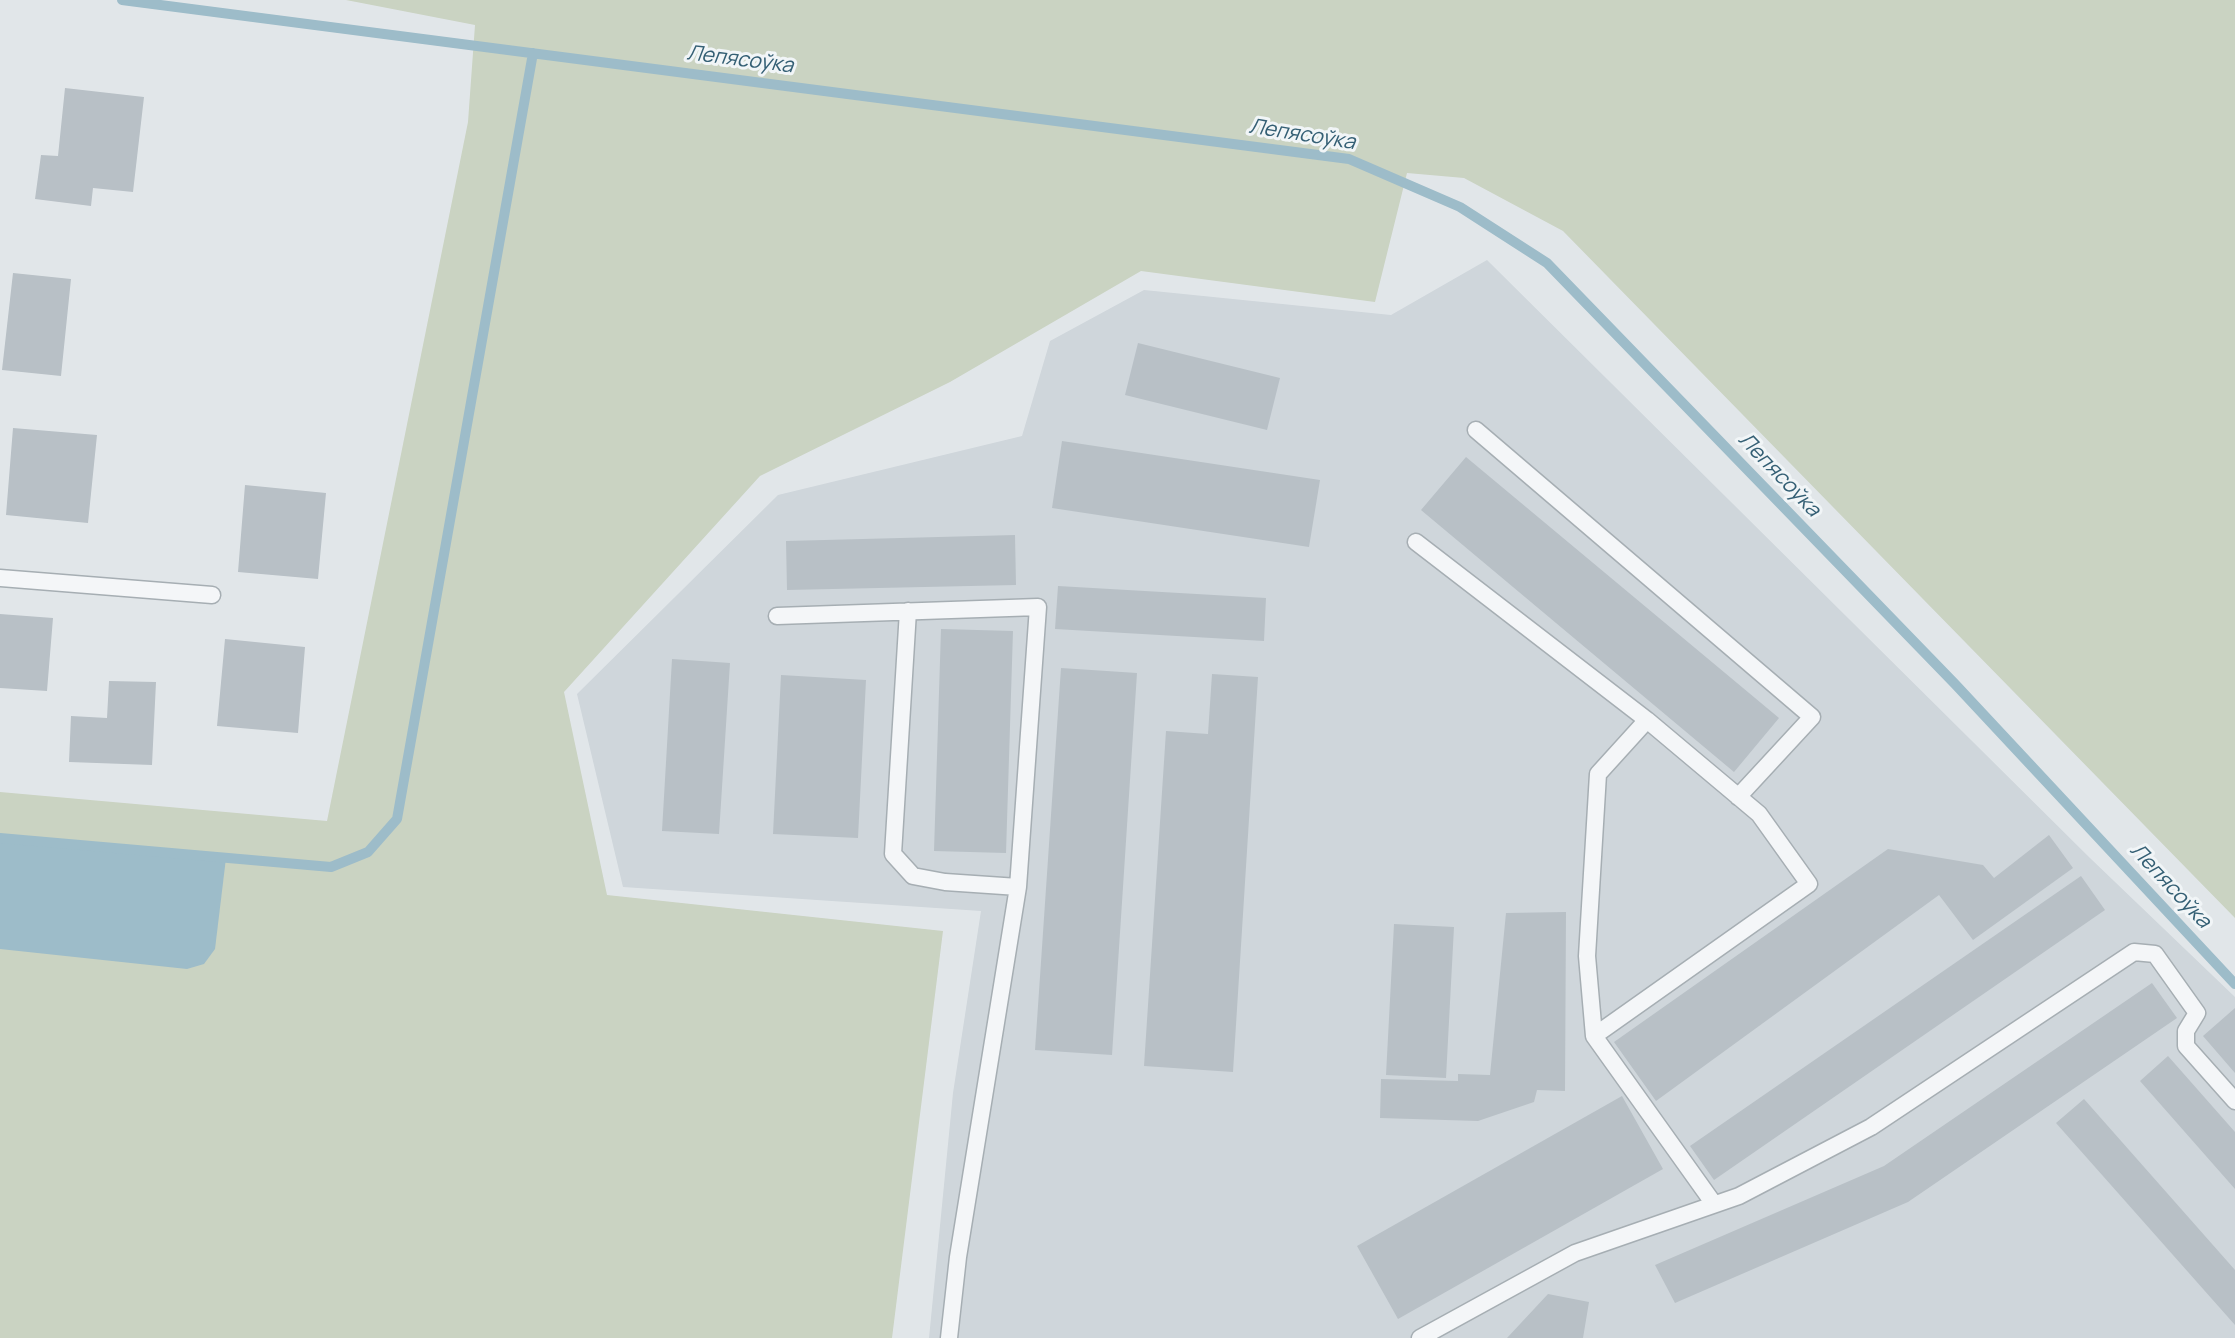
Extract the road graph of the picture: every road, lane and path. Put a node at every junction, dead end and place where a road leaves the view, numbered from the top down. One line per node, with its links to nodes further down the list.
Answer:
1 (1476, 430): 8 (lane)
2 (1416, 542): 7 (lane)
3 (0, 578): 4 (lane)
4 (212, 595)
5 (908, 611): 6 (lane); 9 (lane); 9 (lane)
6 (776, 616)
7 (1647, 720): 8 (lane); 10 (lane)
8 (1738, 797): 10 (lane)
9 (1018, 887): 13 (lane)
10 (1594, 1036): 12 (lane)
11 (2235, 1101): 12 (lane)
12 (1714, 1204): 14 (lane)
13 (949, 1338)
14 (1420, 1338)

